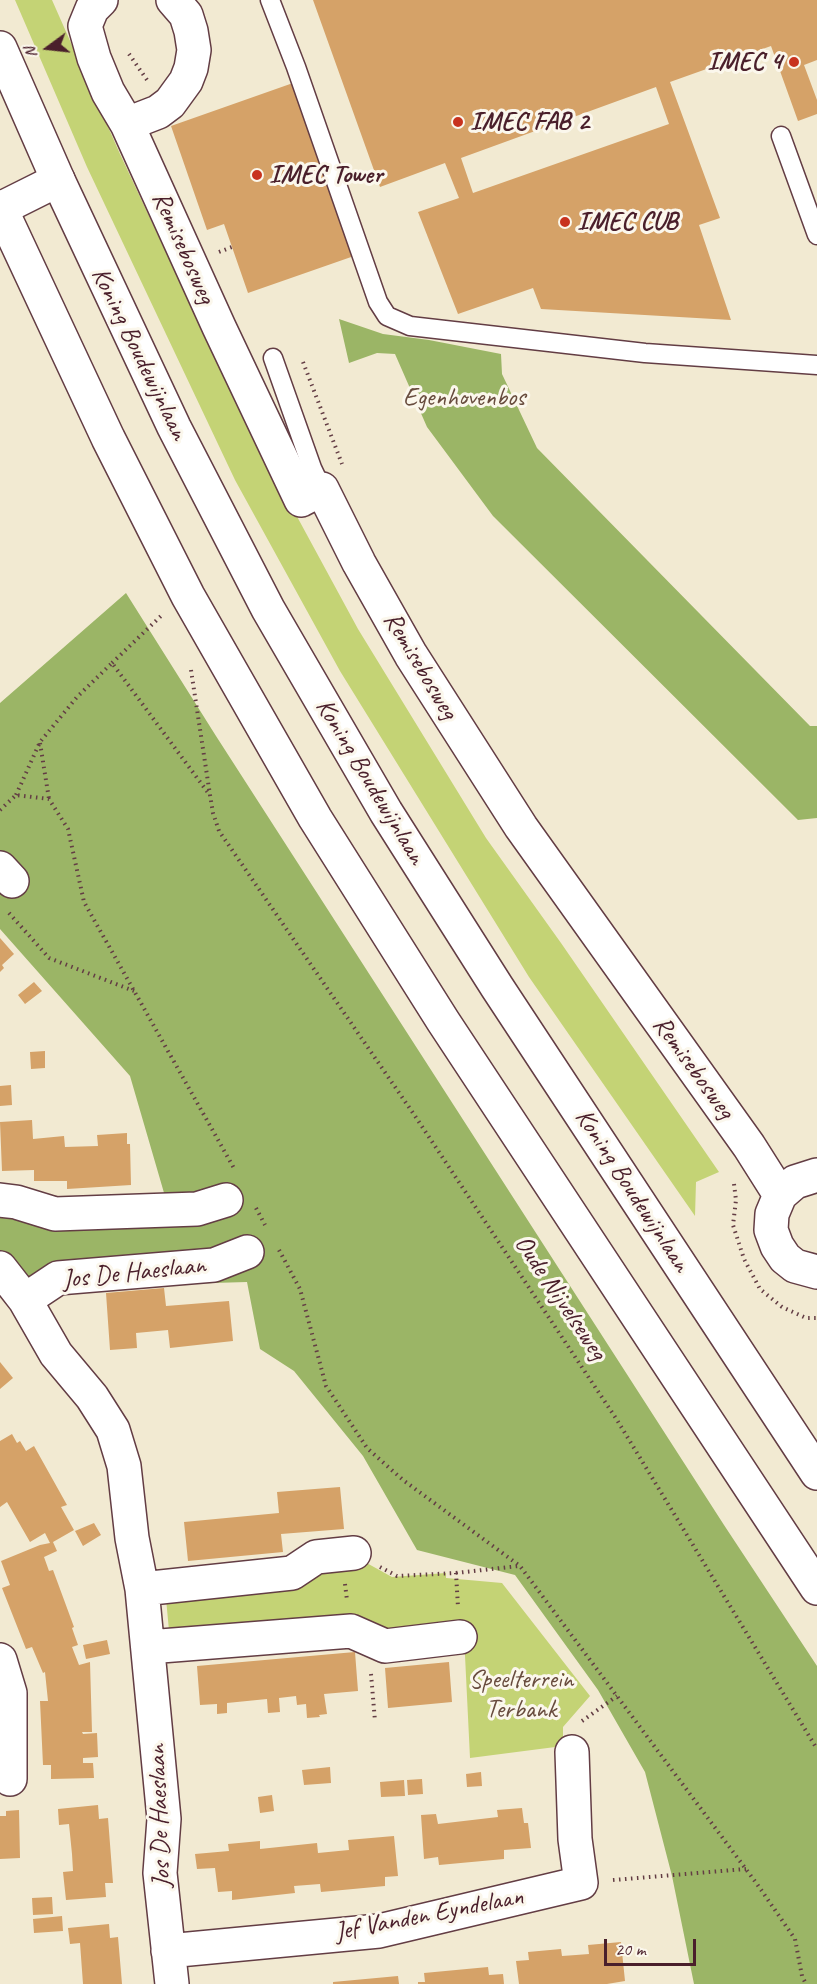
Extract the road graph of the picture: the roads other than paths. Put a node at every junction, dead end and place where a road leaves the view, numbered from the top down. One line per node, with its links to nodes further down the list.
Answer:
1 (101, 0): 5 (main road, Remisebosweg)
2 (173, 0): 5 (main road)
3 (270, 0): 11 (lane)
4 (0, 48): 7 (main road, Koning Boudewijnlaan)
5 (127, 124): 12 (main road, Remisebosweg)
6 (781, 136): 9 (lane)
7 (58, 180): 8 (main road); 21 (main road, Koning Boudewijnlaan)
8 (0, 208): 23 (main road)
9 (817, 236)
10 (273, 358): 12 (lane)
11 (817, 365)
12 (322, 489): 15 (main road, Remisebosweg)
13 (817, 1175): 15 (main road)
14 (238, 1190): 16 (main road)
15 (780, 1195): 19 (main road)
16 (0, 1200)
17 (264, 1244): 20 (main road, Jos De Haeslaan)
18 (0, 1269): 20 (main road, Jos De Haeslaan)
19 (817, 1272)
20 (25, 1300): 24 (main road, Jos De Haeslaan)
21 (817, 1473)
22 (348, 1553): 24 (main road)
23 (817, 1588)
24 (142, 1589): 26 (main road, Jos De Haeslaan)
25 (460, 1637): 26 (main road)
26 (148, 1647): 30 (main road, Jos De Haeslaan)
27 (0, 1660): 29 (main road)
28 (572, 1752): 30 (main road, Jef Vanden Eyndelaan)
29 (10, 1779)
30 (168, 1951): 31 (main road, Jos De Haeslaan)
31 (172, 1984)

